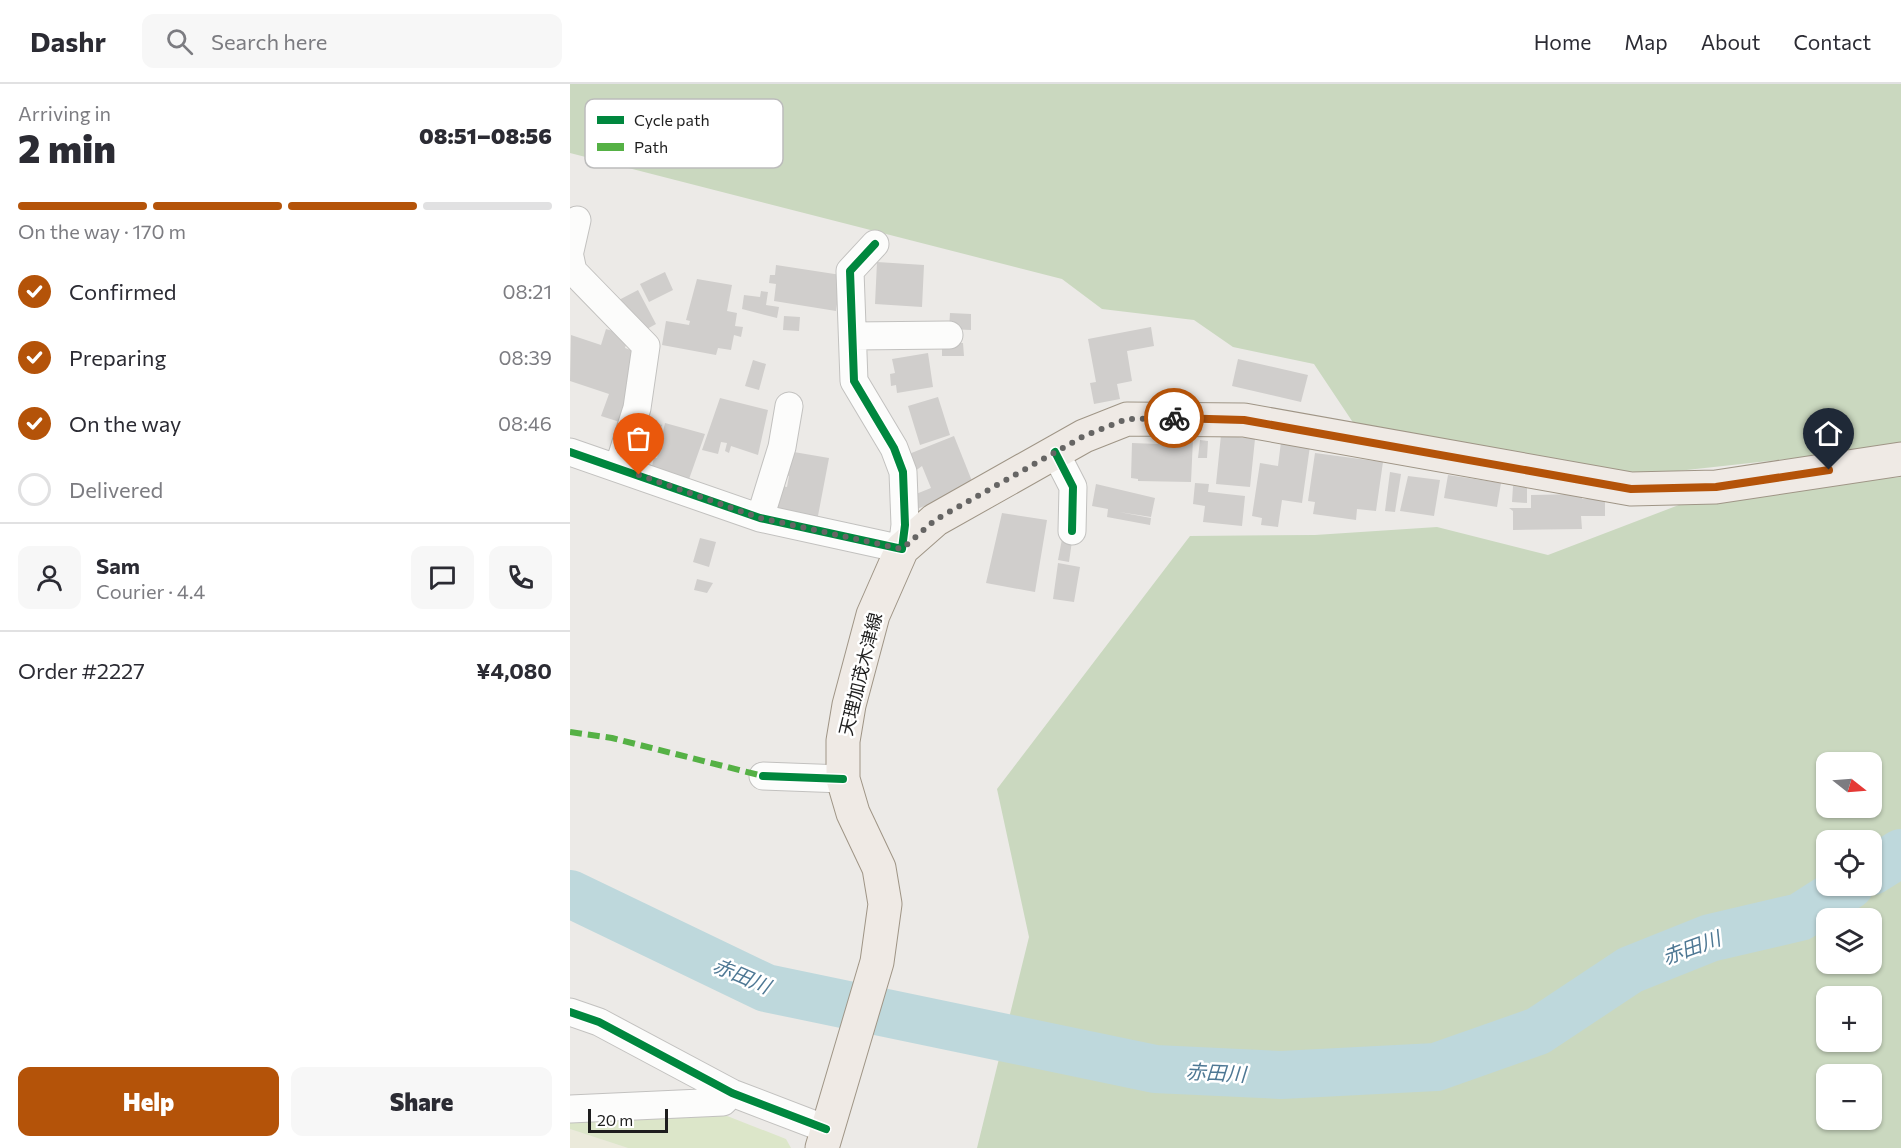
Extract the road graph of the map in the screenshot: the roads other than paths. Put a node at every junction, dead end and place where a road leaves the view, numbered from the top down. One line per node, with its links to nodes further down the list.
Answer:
1 (577, 220): 3 (street)
2 (875, 244): 6 (street)
3 (570, 251)
4 (570, 257): 11 (street)
5 (949, 335): 6 (street)
6 (853, 336): 14 (street)
7 (789, 406): 12 (street)
8 (570, 452): 11 (street)
9 (1054, 453): 10 (main road, 天理加茂木津線); 13 (street); 14 (main road, 天理加茂木津線)
10 (1901, 459)
11 (618, 468): 12 (street)
12 (760, 518): 14 (street)
13 (1072, 531)
14 (902, 549): 16 (main road, 天理加茂木津線)
15 (763, 776): 16 (street)
16 (843, 779): 20 (main road, 天理加茂木津線)
17 (570, 1012): 18 (street)
18 (732, 1093): 19 (street); 20 (street)
19 (570, 1108)
20 (824, 1138)

